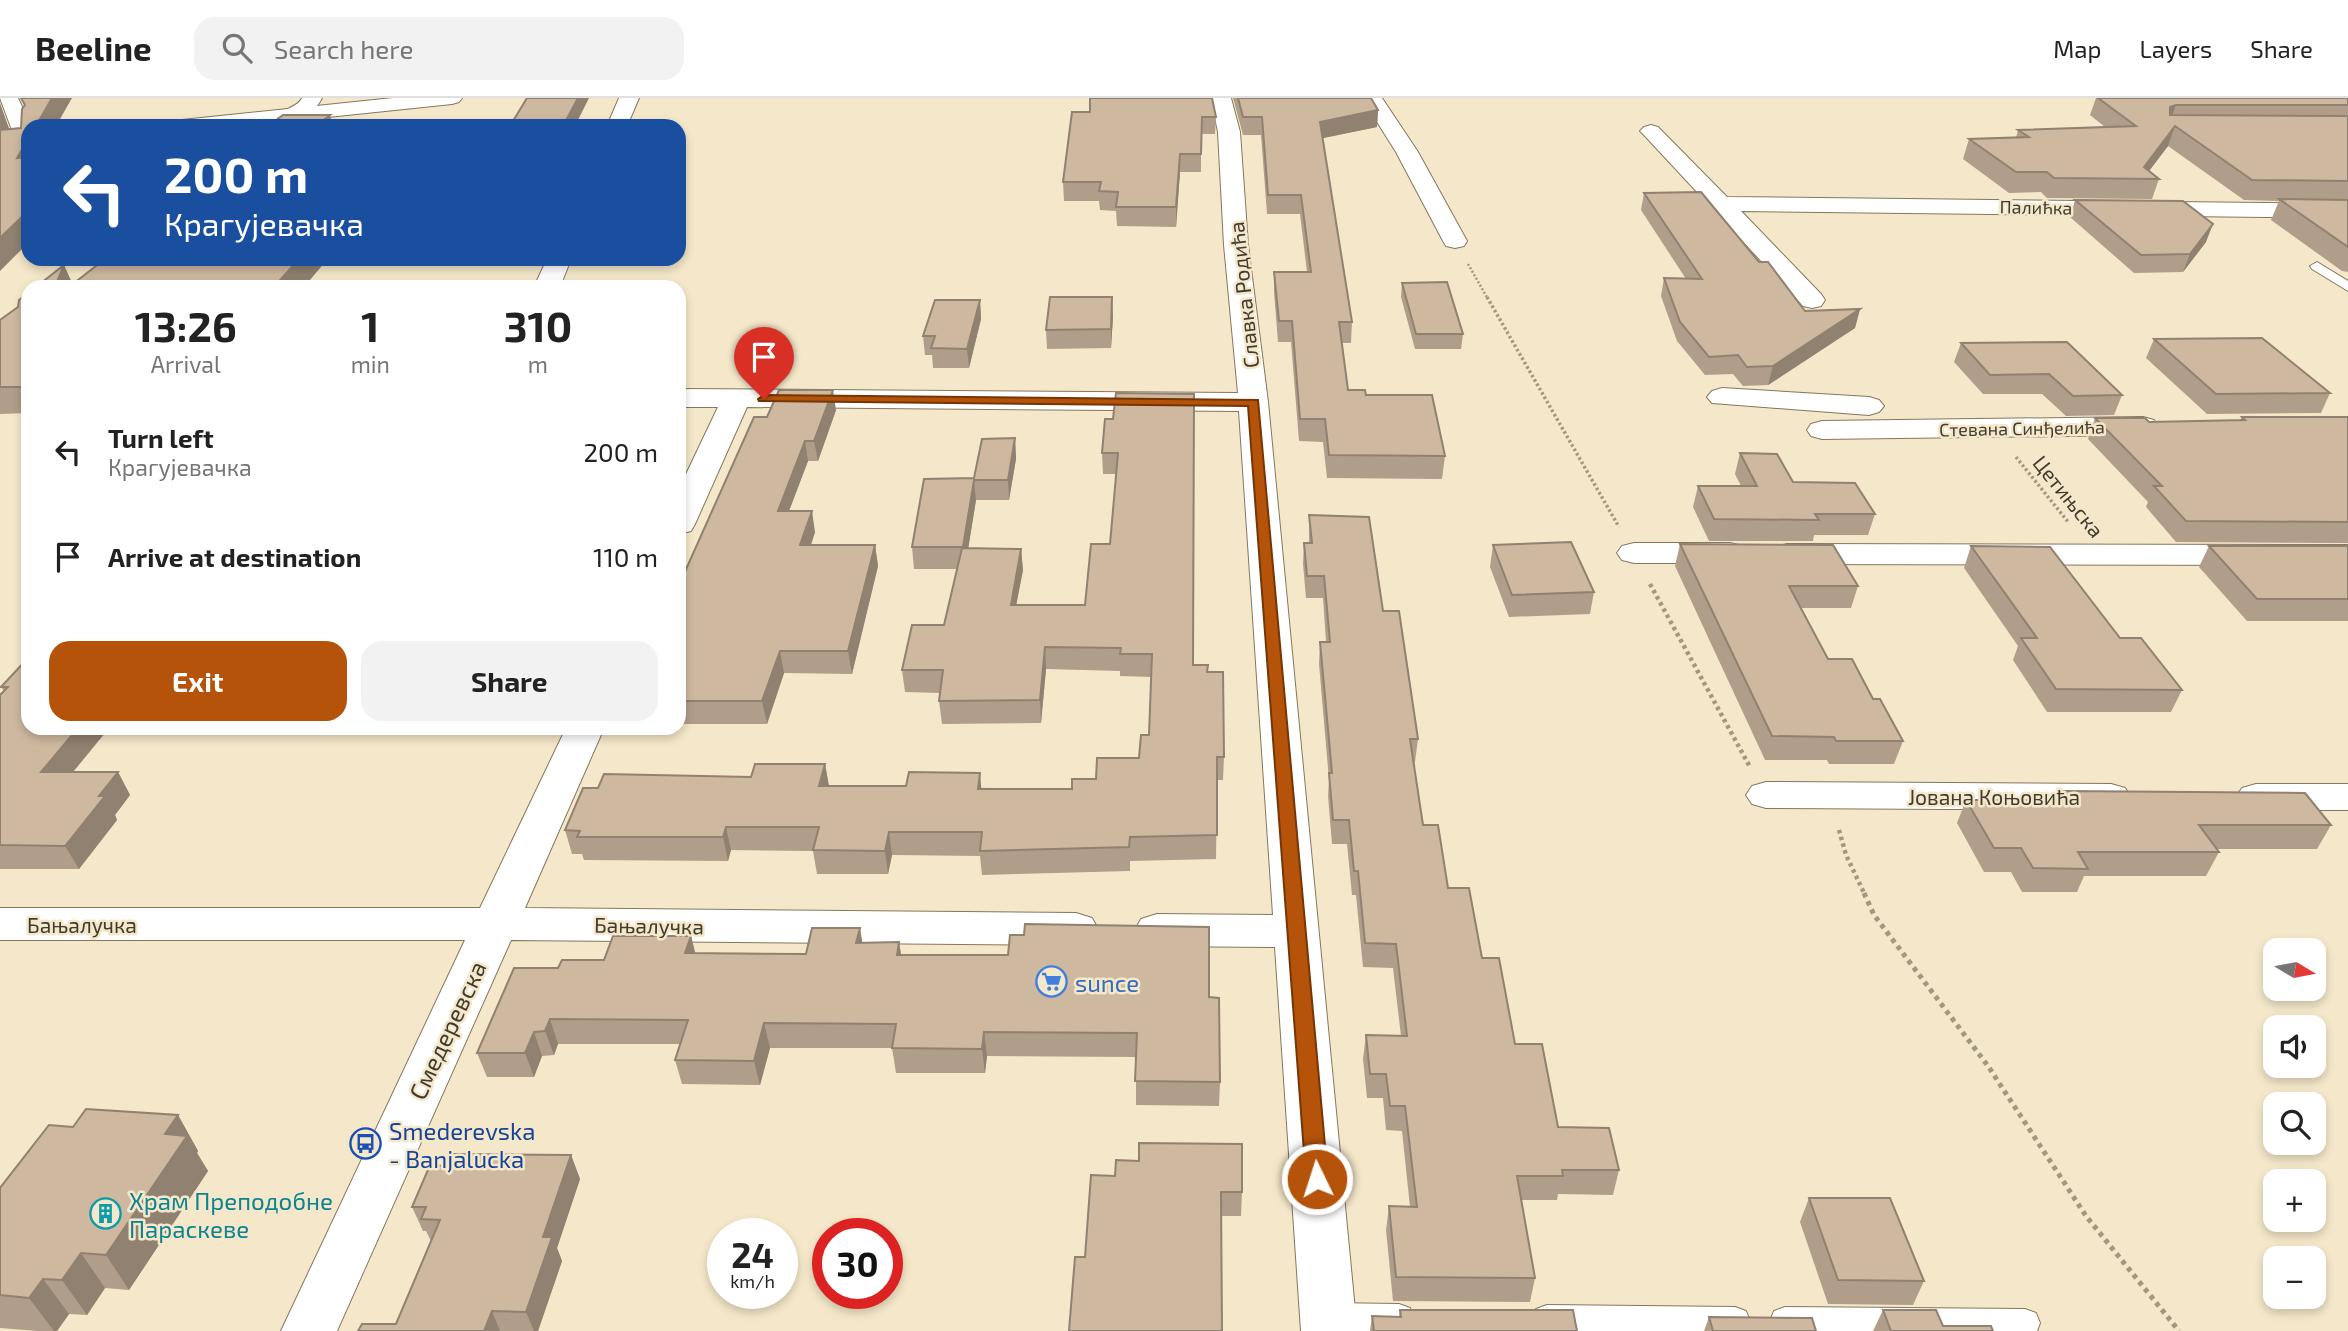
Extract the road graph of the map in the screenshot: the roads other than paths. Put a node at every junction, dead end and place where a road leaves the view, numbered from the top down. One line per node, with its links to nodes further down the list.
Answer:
1 (8, 98): 10 (street)
2 (312, 98): 7 (street)
3 (452, 98): 8 (street)
4 (629, 98): 9 (street)
5 (1221, 98): 23 (street, Славка Родића)
6 (1372, 98): 16 (street)
7 (287, 119)
8 (299, 119)
9 (620, 119)
10 (21, 127)
11 (1651, 131): 14 (street)
12 (21, 142): 13 (street)
13 (0, 144)
14 (1724, 204): 15 (street, Палићка); 19 (street)
15 (2348, 211)
16 (1455, 241)
17 (2318, 266): 18 (lane)
18 (2348, 287)
19 (1812, 300)
20 (1722, 397): 25 (street)
21 (686, 398): 22 (street)
22 (737, 398): 23 (street); 27 (street)
23 (1253, 402): 37 (street, Славка Родића)
24 (2173, 426): 25 (street, Стевана Синђелића)
25 (2000, 428): 26 (street, Стевана Синђелића)
26 (1822, 430)
27 (686, 509)
28 (1634, 553): 29 (street)
29 (2348, 555)
30 (582, 735): 36 (street, Смедеревска)
31 (1766, 794): 32 (street, Јована Коњовића)
32 (2152, 797)
33 (2222, 797): 34 (street)
34 (2348, 797)
35 (0, 924): 36 (street, Бањалучка)
36 (496, 924): 37 (street, Бањалучка); 42 (street, Смедеревска)
37 (1297, 931): 41 (street, Славка Родића)
38 (1425, 1318): 41 (lane)
39 (1523, 1319): 40 (lane)
40 (2025, 1323)
41 (1328, 1324)
42 (309, 1331)

